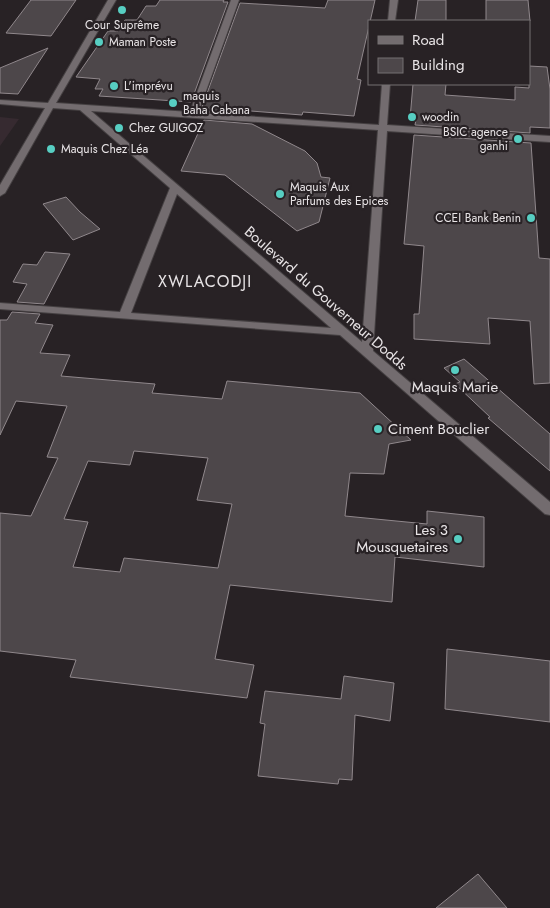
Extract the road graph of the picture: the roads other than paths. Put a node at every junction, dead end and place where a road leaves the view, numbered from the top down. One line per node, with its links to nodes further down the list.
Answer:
1 (112, 0): 7 (street)
2 (235, 0): 9 (street)
3 (394, 0): 4 (street)
4 (392, 20)
5 (386, 85): 10 (street)
6 (0, 102): 7 (street)
7 (51, 106): 8 (street); 13 (street)
8 (83, 108): 9 (street); 12 (street, Boulevard du Gouverneur Dodds)
9 (193, 115): 10 (street)
10 (382, 128): 11 (street); 17 (street)
11 (550, 139)
12 (175, 188): 15 (street); 16 (street, Boulevard du Gouverneur Dodds)
13 (0, 193)
14 (0, 306): 15 (street)
15 (124, 316): 16 (street)
16 (343, 332): 17 (street, Boulevard du Gouverneur Dodds)
17 (367, 352): 18 (street, Boulevard du Gouverneur Dodds)
18 (550, 510)

